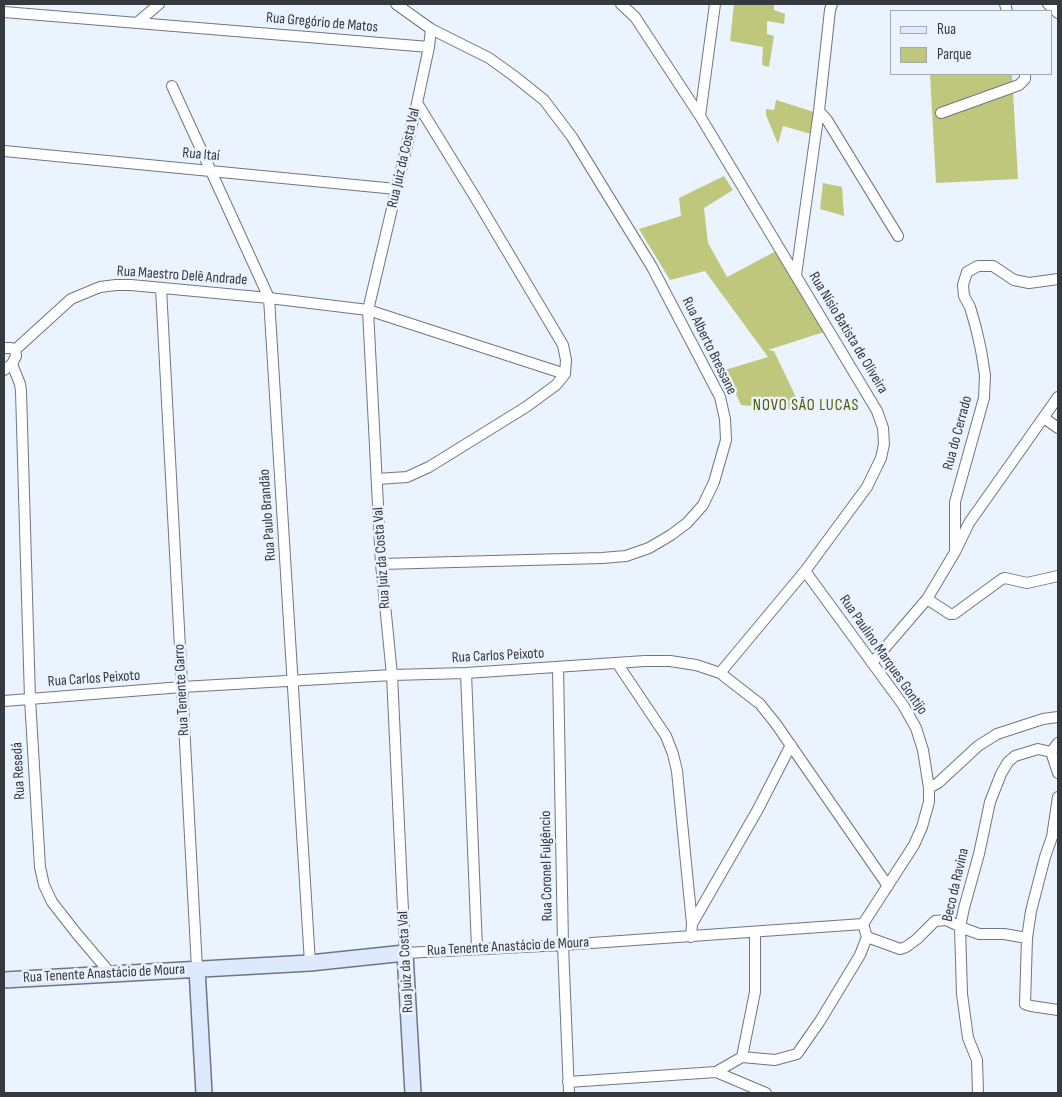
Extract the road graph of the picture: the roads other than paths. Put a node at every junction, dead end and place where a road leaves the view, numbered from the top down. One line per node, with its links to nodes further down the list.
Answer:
1 (159, 4): 9 (street)
2 (396, 4): 10 (street, Rua Alberto Bressane)
3 (621, 4): 17 (street, Rua Nísio Batista de Oliveira)
4 (715, 4): 17 (street)
5 (832, 4): 15 (street)
6 (1048, 4): 8 (street)
7 (4, 12): 9 (street, Rua Gregório de Matos)
8 (1058, 13)
9 (138, 22): 11 (street, Rua Gregório de Matos)
10 (431, 29): 11 (street, Rua Juiz da Costa Val); 36 (street, Rua Alberto Bressane)
11 (429, 47): 14 (street, Rua Juiz da Costa Val)
12 (1025, 75): 16 (street)
13 (172, 86): 19 (street, Rua Paulo Brandão)
14 (416, 103): 20 (street, Rua Juiz da Costa Val); 30 (street)
15 (818, 111): 21 (street); 22 (street)
16 (941, 113)
17 (700, 116): 22 (street, Rua Nísio Batista de Oliveira)
18 (4, 151): 19 (street, Rua Itaí)
19 (212, 171): 20 (street, Rua Itaí); 25 (street, Rua Paulo Brandão)
20 (396, 189): 26 (street, Rua Juiz da Costa Val)
21 (898, 236)
22 (796, 275): 37 (street, Rua Nísio Batista de Oliveira)
23 (1058, 279): 35 (street, Rua do Cerrado)
24 (161, 288): 25 (street, Rua Maestro Delê Andrade); 28 (street, Rua Maestro Delê Andrade); 47 (street, Rua Tenente Garro)
25 (269, 298): 26 (street, Rua Maestro Delê Andrade); 46 (street, Rua Paulo Brandão)
26 (368, 310): 30 (street, Rua Maestro Delê Andrade); 34 (street, Rua Juiz da Costa Val)
27 (4, 348): 28 (street)
28 (15, 350): 29 (street)
29 (8, 367): 48 (street, Rua Resedá)
30 (565, 374): 34 (street)
31 (1058, 397): 32 (street)
32 (1044, 418): 33 (street); 35 (street)
33 (1058, 428)
34 (377, 479): 36 (street, Rua Juiz da Costa Val)
35 (955, 552): 39 (street)
36 (381, 564): 45 (street, Rua Juiz da Costa Val)
37 (805, 571): 41 (street, Rua Paulino Marques Gontijo); 44 (street, Rua Nísio Batista de Oliveira)
38 (1058, 576): 39 (street)
39 (927, 599): 41 (street)
40 (617, 663): 42 (street, Rua Carlos Peixoto); 44 (street, Rua Carlos Peixoto); 58 (street)
41 (872, 663): 55 (street, Rua Paulino Marques Gontijo)
42 (558, 667): 43 (street, Rua Carlos Peixoto); 65 (street, Rua Coronel Fulgêncio)
43 (466, 673): 45 (street, Rua Carlos Peixoto); 66 (street)
44 (720, 673): 52 (street, Rua Carlos Peixoto)
45 (392, 674): 46 (street, Rua Carlos Peixoto); 67 (street, Rua Juiz da Costa Val)
46 (294, 681): 47 (street, Rua Carlos Peixoto); 68 (street, Rua Paulo Brandão)
47 (182, 687): 48 (street, Rua Carlos Peixoto); 69 (street, Rua Tenente Garro)
48 (30, 699): 49 (street, Rua Carlos Peixoto); 70 (street, Rua Resedá)
49 (4, 701)
50 (1058, 717): 55 (street)
51 (1058, 743): 53 (street)
52 (791, 745): 57 (street, Rua Carlos Peixoto); 58 (street)
53 (1051, 752): 54 (street); 60 (street, Beco da Ravina)
54 (1058, 773)
55 (929, 788): 57 (street, Rua Paulino Marques Gontijo)
56 (1058, 797): 64 (street)
57 (888, 886): 59 (street, Rua Paulino Marques Gontijo)
58 (692, 924): 62 (street)
59 (863, 924): 61 (street, Rua Tenente Anastácio de Moura); 63 (street)
60 (960, 927): 63 (street); 64 (street); 80 (street, Beco da Ravina)
61 (755, 932): 62 (street, Rua Tenente Anastácio de Moura); 73 (street)
62 (691, 936): 65 (street, Rua Tenente Anastácio de Moura)
63 (867, 937): 73 (street)
64 (1027, 938): 72 (street)
65 (563, 945): 66 (street, Rua Tenente Anastácio de Moura); 75 (street, Rua Coronel Fulgêncio)
66 (477, 949): 67 (street, Rua Tenente Anastácio de Moura)
67 (405, 953): 68 (street, Rua Tenente Anastácio de Moura); 77 (street, Rua Juiz da Costa Val)
68 (310, 962): 69 (street, Rua Tenente Anastácio de Moura)
69 (197, 969): 70 (street, Rua Tenente Anastácio de Moura); 76 (street, Rua Tenente Garro)
70 (111, 974): 71 (street, Rua Tenente Anastácio de Moura)
71 (4, 980)
72 (1058, 1010)
73 (742, 1057): 74 (street)
74 (716, 1072): 75 (street); 79 (street)
75 (568, 1082): 78 (street, Rua Coronel Fulgêncio)
76 (204, 1093)
77 (413, 1093)
78 (568, 1093)
79 (766, 1093)
80 (978, 1093)

